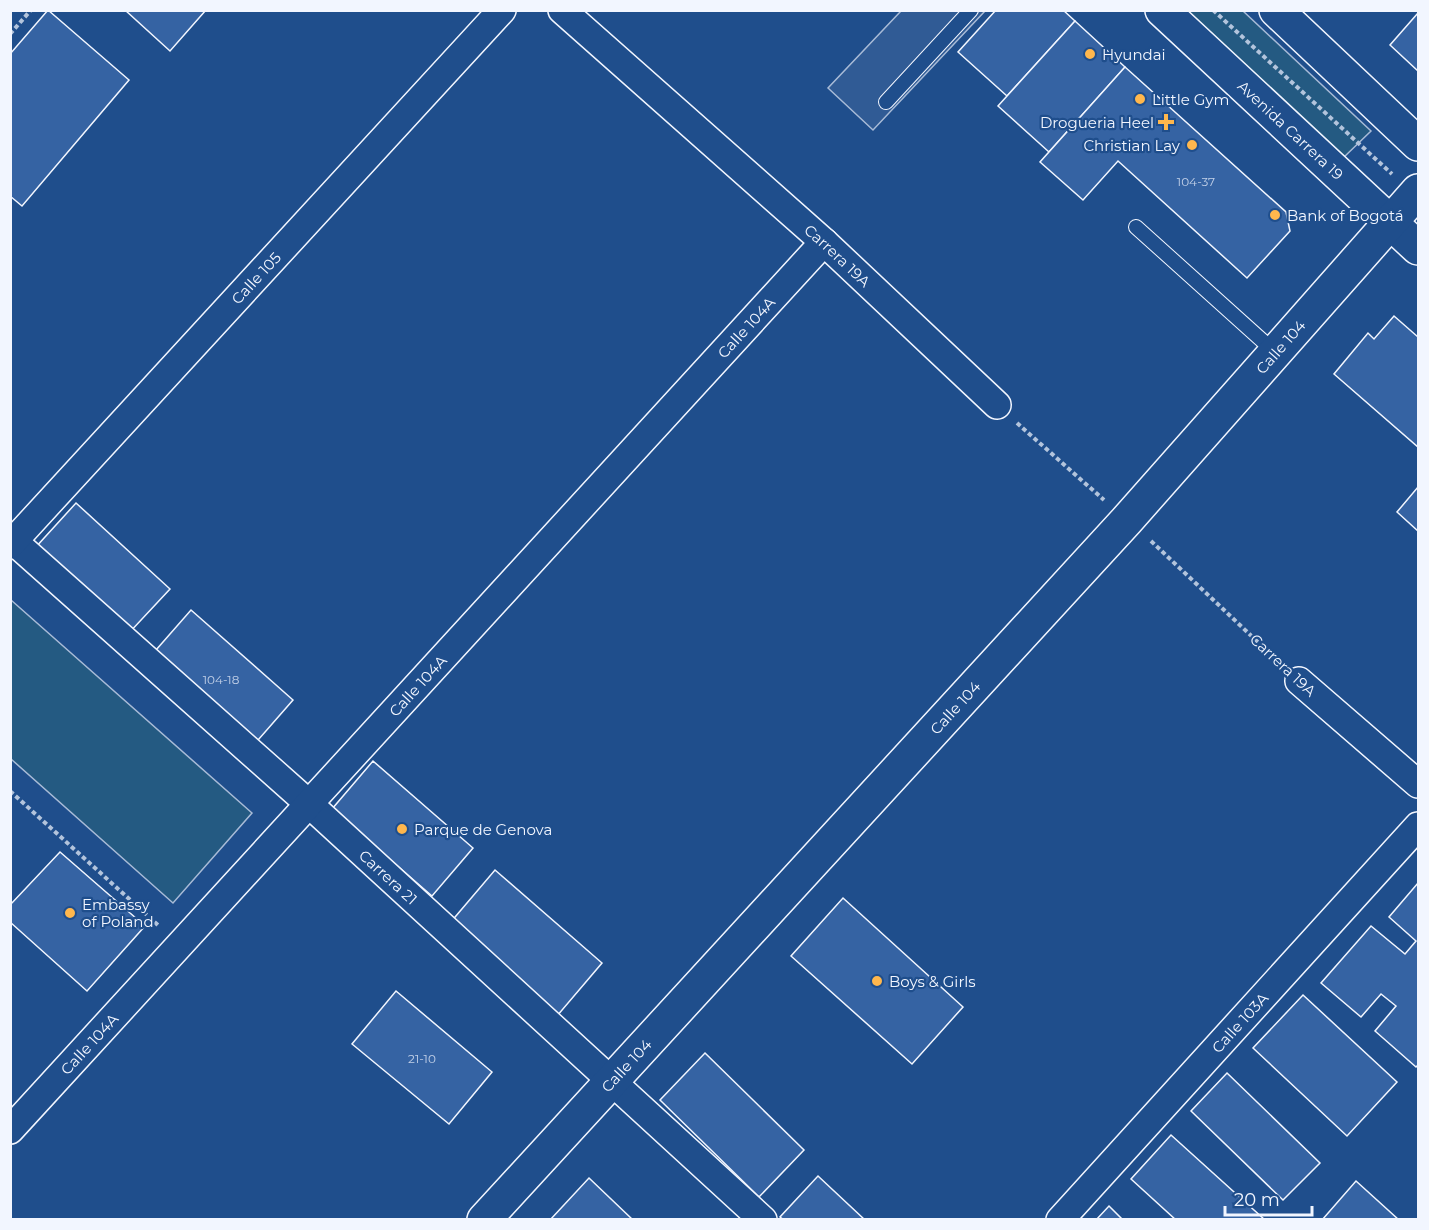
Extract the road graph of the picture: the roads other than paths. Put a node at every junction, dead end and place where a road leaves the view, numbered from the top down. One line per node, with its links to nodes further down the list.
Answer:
1 (502, 10): 15 (street, Calle 105)
2 (562, 10): 11 (street, Carrera 19A)
3 (971, 10): 6 (lane)
4 (1162, 10): 9 (street, Avenida Carrera 19)
5 (1276, 10): 7 (street)
6 (886, 102)
7 (1419, 144)
8 (1417, 192): 9 (street, Calle 104)
9 (1390, 222): 12 (street, Avenida Carrera 19); 13 (street, Calle 104)
10 (1136, 227): 13 (lane)
11 (824, 242): 14 (street, Carrera 19A); 18 (street, Calle 104A)
12 (1419, 248)
13 (1276, 354): 20 (street, Calle 104)
14 (997, 405)
15 (12, 541): 18 (street, Carrera 21)
16 (1299, 681): 17 (street, Carrera 19A)
17 (1419, 784)
18 (308, 803): 20 (street, Carrera 21); 21 (street, Calle 104A)
19 (1419, 826): 24 (street, Calle 103A)
20 (611, 1079): 22 (street, Calle 104); 23 (street, Carrera 21)
21 (10, 1130)
22 (484, 1220)
23 (763, 1220)
24 (1060, 1220)

